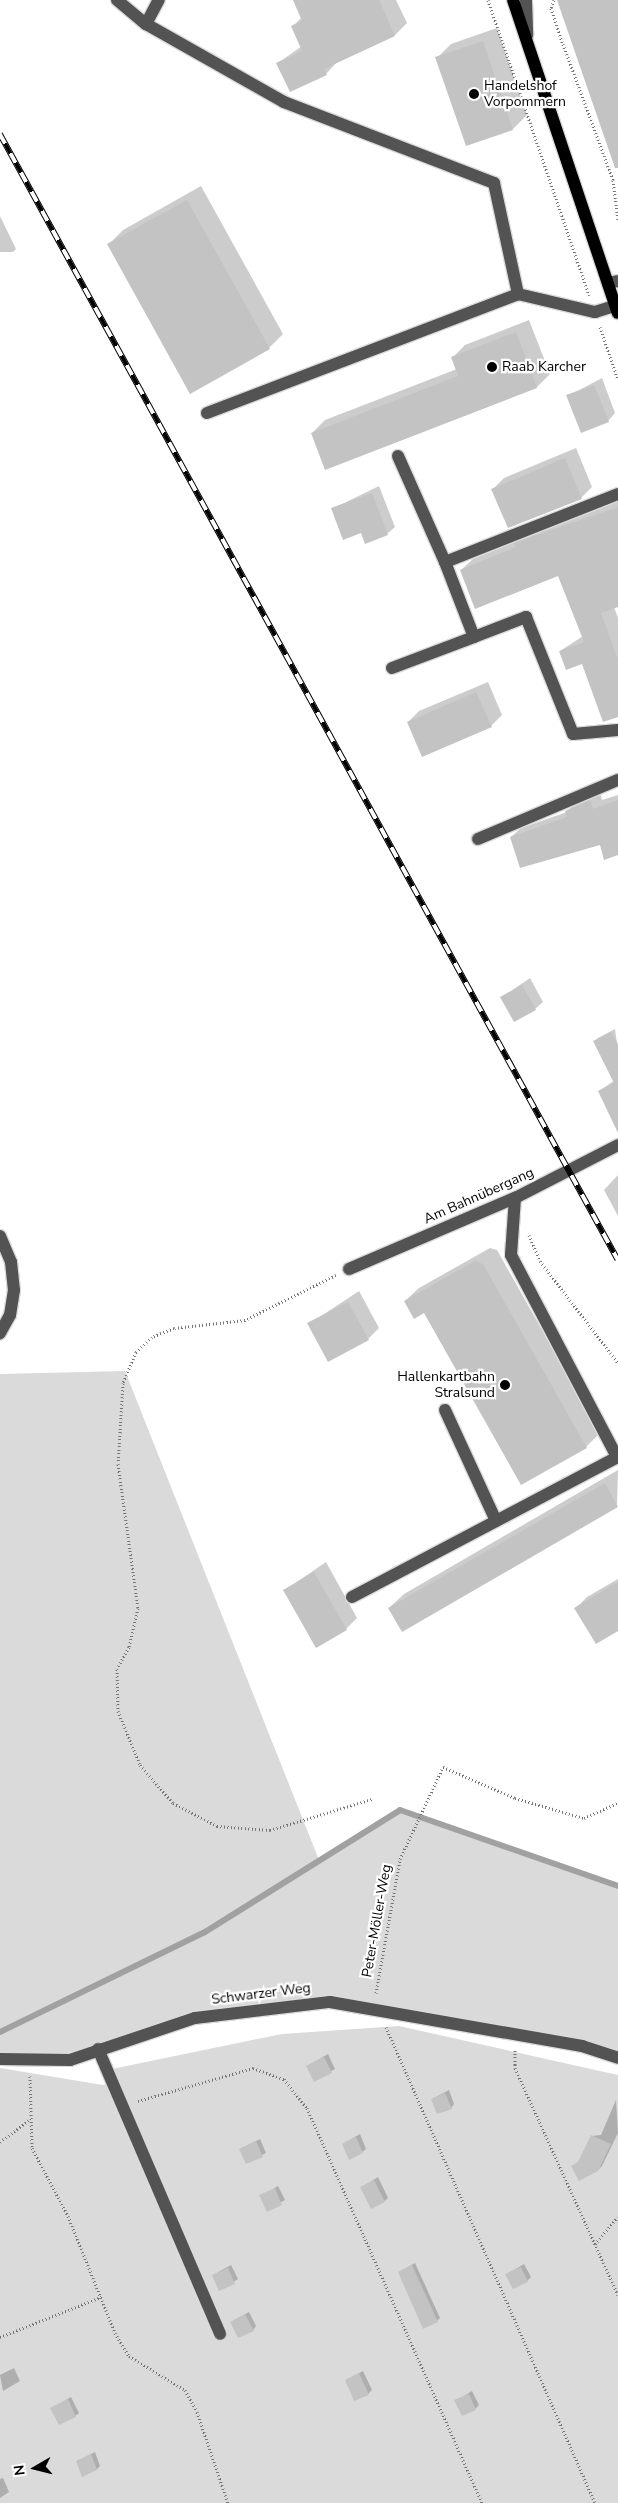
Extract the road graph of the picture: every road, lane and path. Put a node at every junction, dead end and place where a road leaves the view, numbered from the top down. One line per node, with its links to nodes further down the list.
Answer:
1 (117, 0): 7 (street)
2 (159, 0): 7 (street)
3 (488, 0): 13 (path)
4 (513, 0): 8 (main road)
5 (526, 0): 8 (street)
6 (554, 0): 9 (path)
7 (146, 24): 11 (street)
8 (528, 47): 10 (main road)
9 (618, 220)
10 (613, 282): 12 (main road)
11 (518, 294): 13 (street); 15 (street)
12 (617, 309): 13 (street)
13 (595, 312): 14 (path)
14 (618, 380)
15 (207, 413)
16 (398, 456): 18 (street)
17 (618, 494): 18 (street)
18 (444, 562): 19 (street)
19 (474, 637): 20 (street); 21 (street)
20 (392, 668)
21 (618, 730)
22 (618, 780): 23 (street)
23 (478, 839)
24 (618, 1145): 25 (street, Am Bahnübergang)
25 (515, 1198): 28 (street, Am Bahnübergang); 32 (street)
26 (526, 1225): 30 (path)
27 (0, 1236): 29 (street)
28 (349, 1269): 34 (path)
29 (0, 1333)
30 (618, 1363)
31 (445, 1410): 32 (street)
32 (496, 1521): 33 (street)
33 (352, 1597)
34 (372, 1799)
35 (618, 1803): 36 (path, Peter-Möller-Weg)
36 (377, 2007): 37 (street, Schwarzer Weg); 38 (street, Schwarzer Weg); 53 (path)
37 (514, 2033): 39 (street, Schwarzer Weg); 46 (path)
38 (98, 2049): 41 (street, Schwarzer Weg); 42 (street)
39 (618, 2058)
40 (0, 2060): 41 (street, Schwarzer Weg)
41 (26, 2060): 43 (path)
42 (121, 2106): 49 (street); 52 (path)
43 (30, 2119): 44 (path); 48 (path)
44 (0, 2142)
45 (618, 2217): 46 (path)
46 (595, 2244): 47 (path)
47 (618, 2295)
48 (101, 2297): 50 (path); 51 (path)
49 (220, 2334)
50 (0, 2337)
51 (228, 2503)
52 (482, 2503)
53 (595, 2503)

